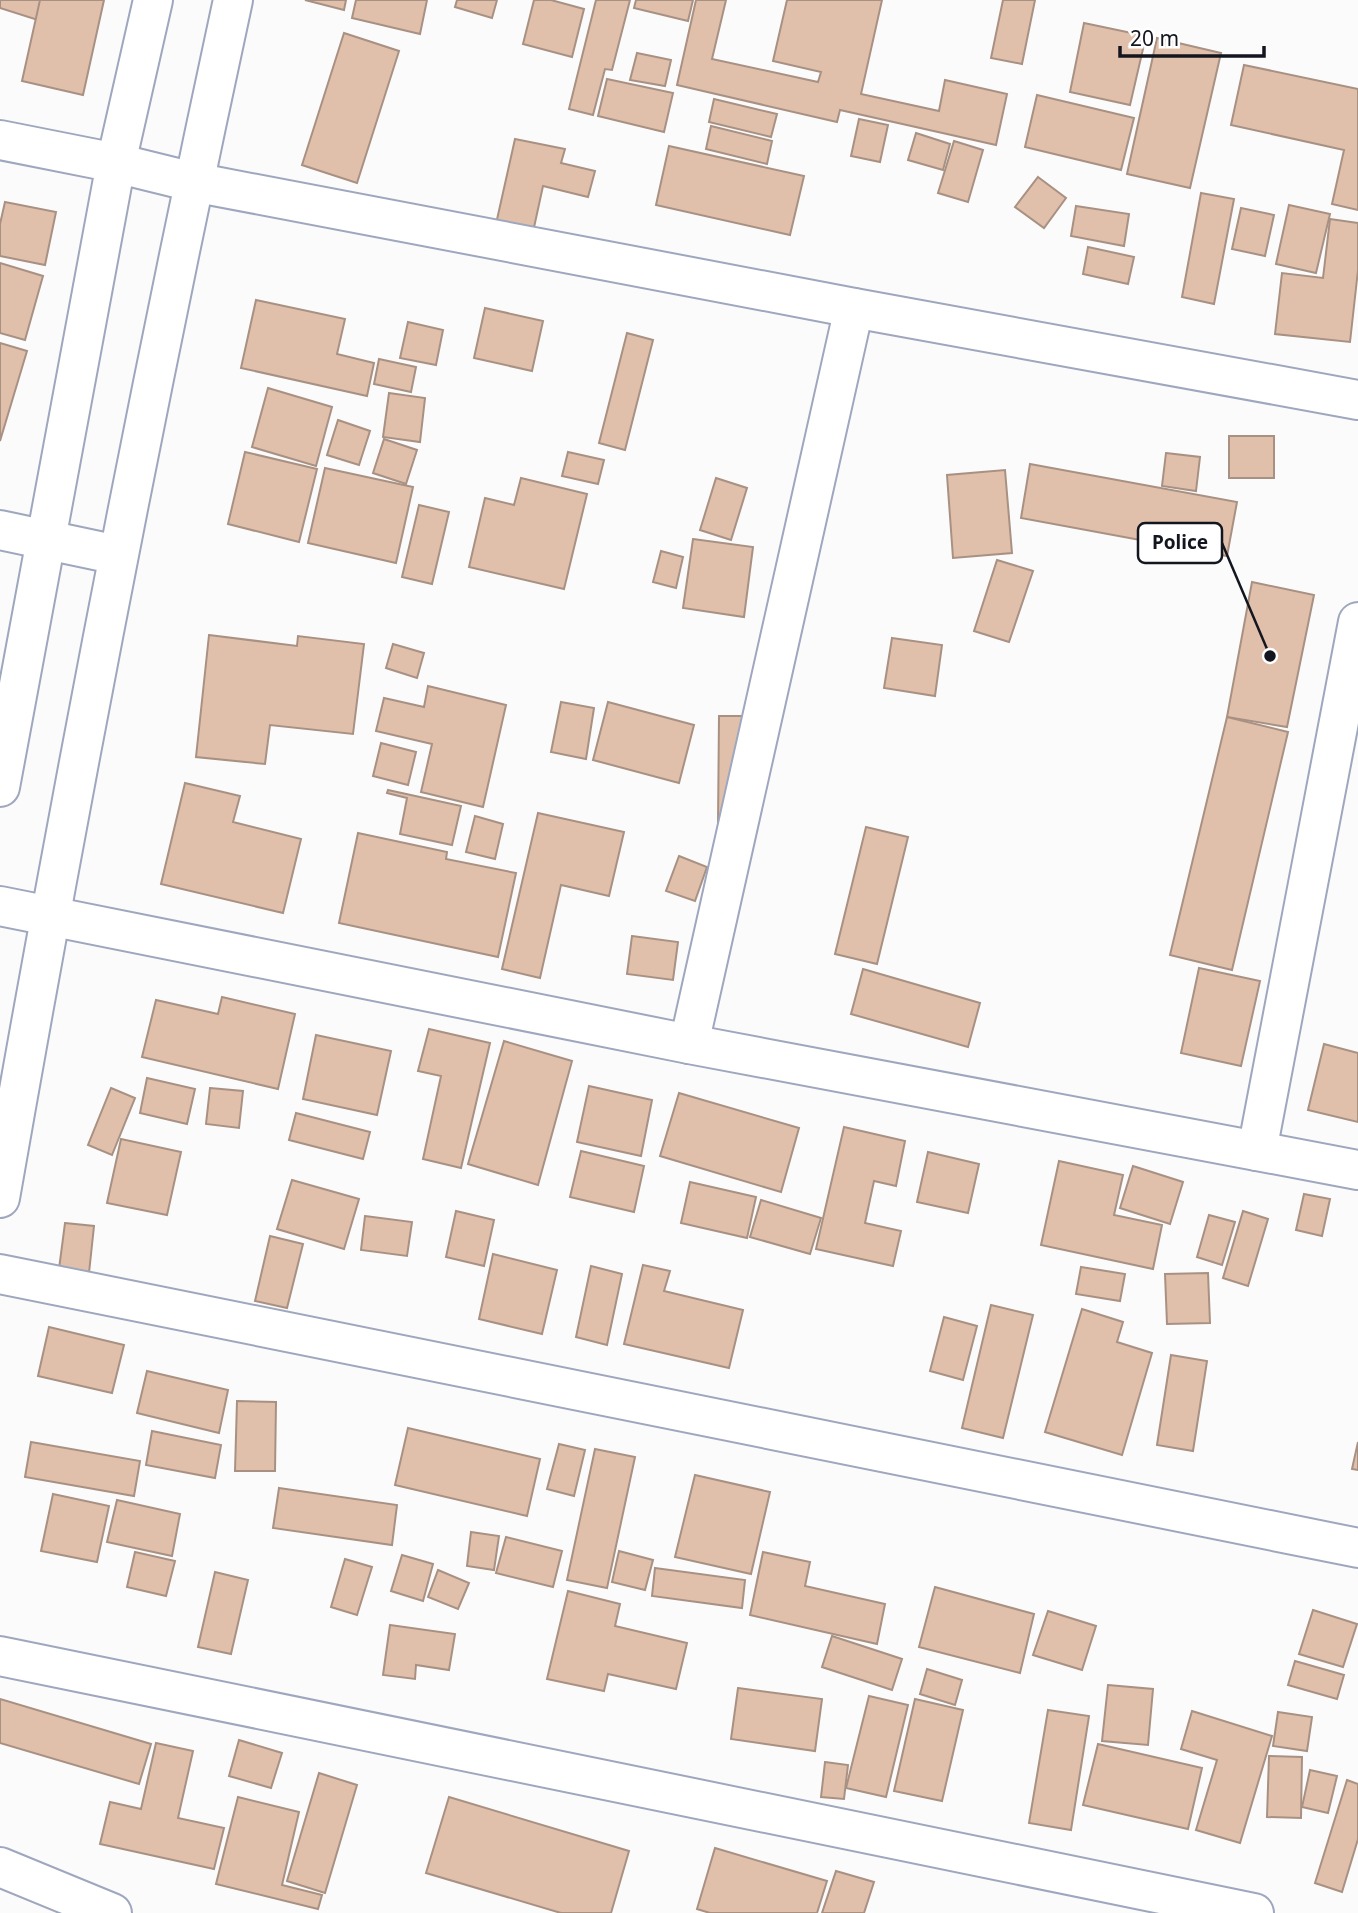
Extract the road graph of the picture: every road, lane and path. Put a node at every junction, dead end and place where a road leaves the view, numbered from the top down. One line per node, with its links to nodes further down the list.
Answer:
1 (153, 0): 4 (street)
2 (233, 0): 5 (street)
3 (0, 139): 4 (street)
4 (116, 163): 5 (street); 9 (street)
5 (194, 182): 6 (street); 10 (street)
6 (854, 308): 7 (street); 15 (street)
7 (1358, 400)
8 (0, 530): 9 (street)
9 (47, 540): 10 (street); 12 (street)
10 (118, 555): 14 (street)
11 (1358, 622): 16 (street)
12 (0, 787)
13 (0, 906): 14 (street)
14 (49, 916): 15 (street); 18 (street)
15 (689, 1044): 16 (street)
16 (1257, 1151): 17 (street)
17 (1358, 1170)
18 (0, 1198)
19 (0, 1273): 20 (street)
20 (1358, 1548)
21 (0, 1656): 24 (street)
22 (0, 1867): 23 (street)
23 (112, 1913)
24 (1254, 1913)

